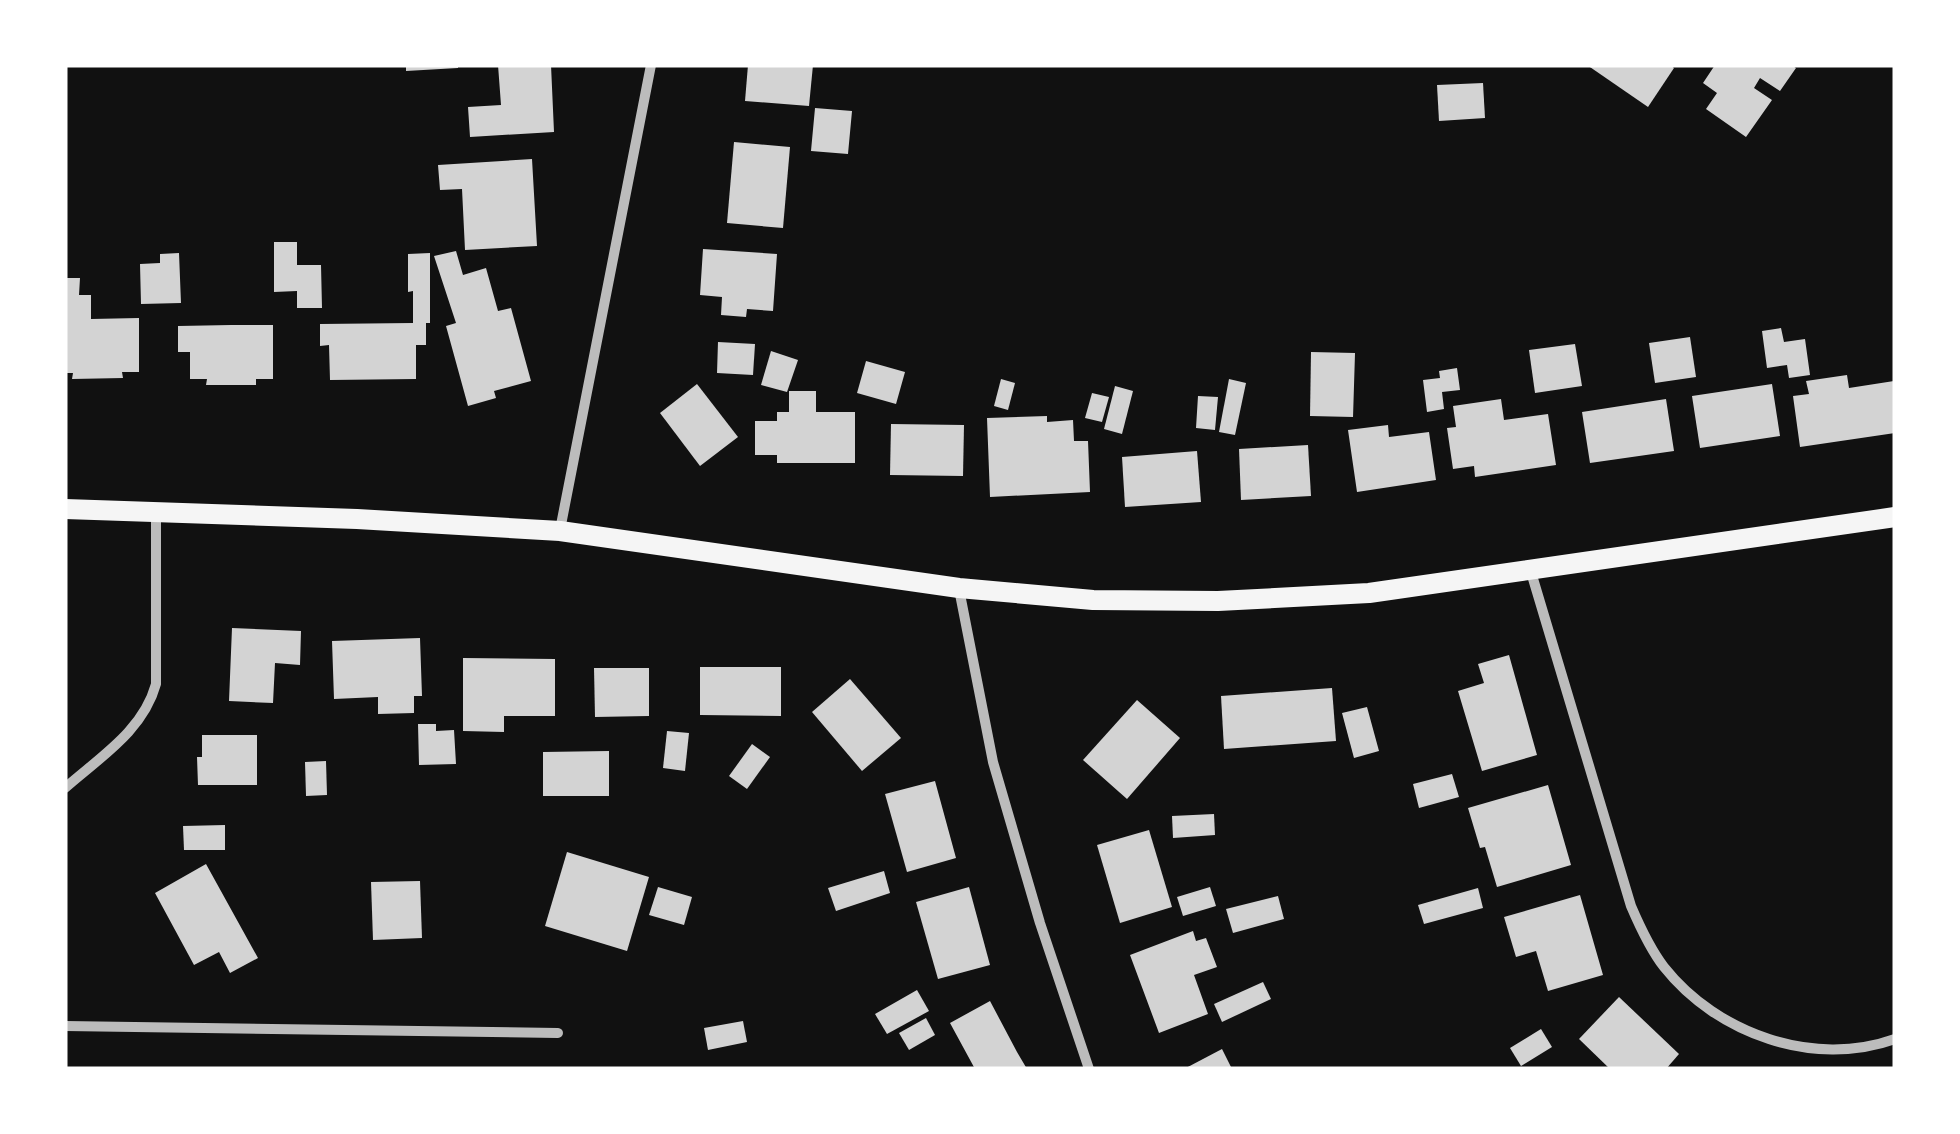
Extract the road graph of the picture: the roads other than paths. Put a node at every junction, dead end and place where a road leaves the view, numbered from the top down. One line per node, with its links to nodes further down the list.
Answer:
1 (650, 65): 5 (street)
2 (65, 509): 3 (main road)
3 (156, 510): 5 (main road); 8 (street)
4 (1895, 517): 6 (main road)
5 (560, 530): 7 (main road)
6 (1531, 572): 7 (main road); 11 (street)
7 (959, 588): 12 (street)
8 (65, 788)
9 (65, 1026): 10 (street)
10 (558, 1033)
11 (1895, 1039)
12 (1089, 1069)

